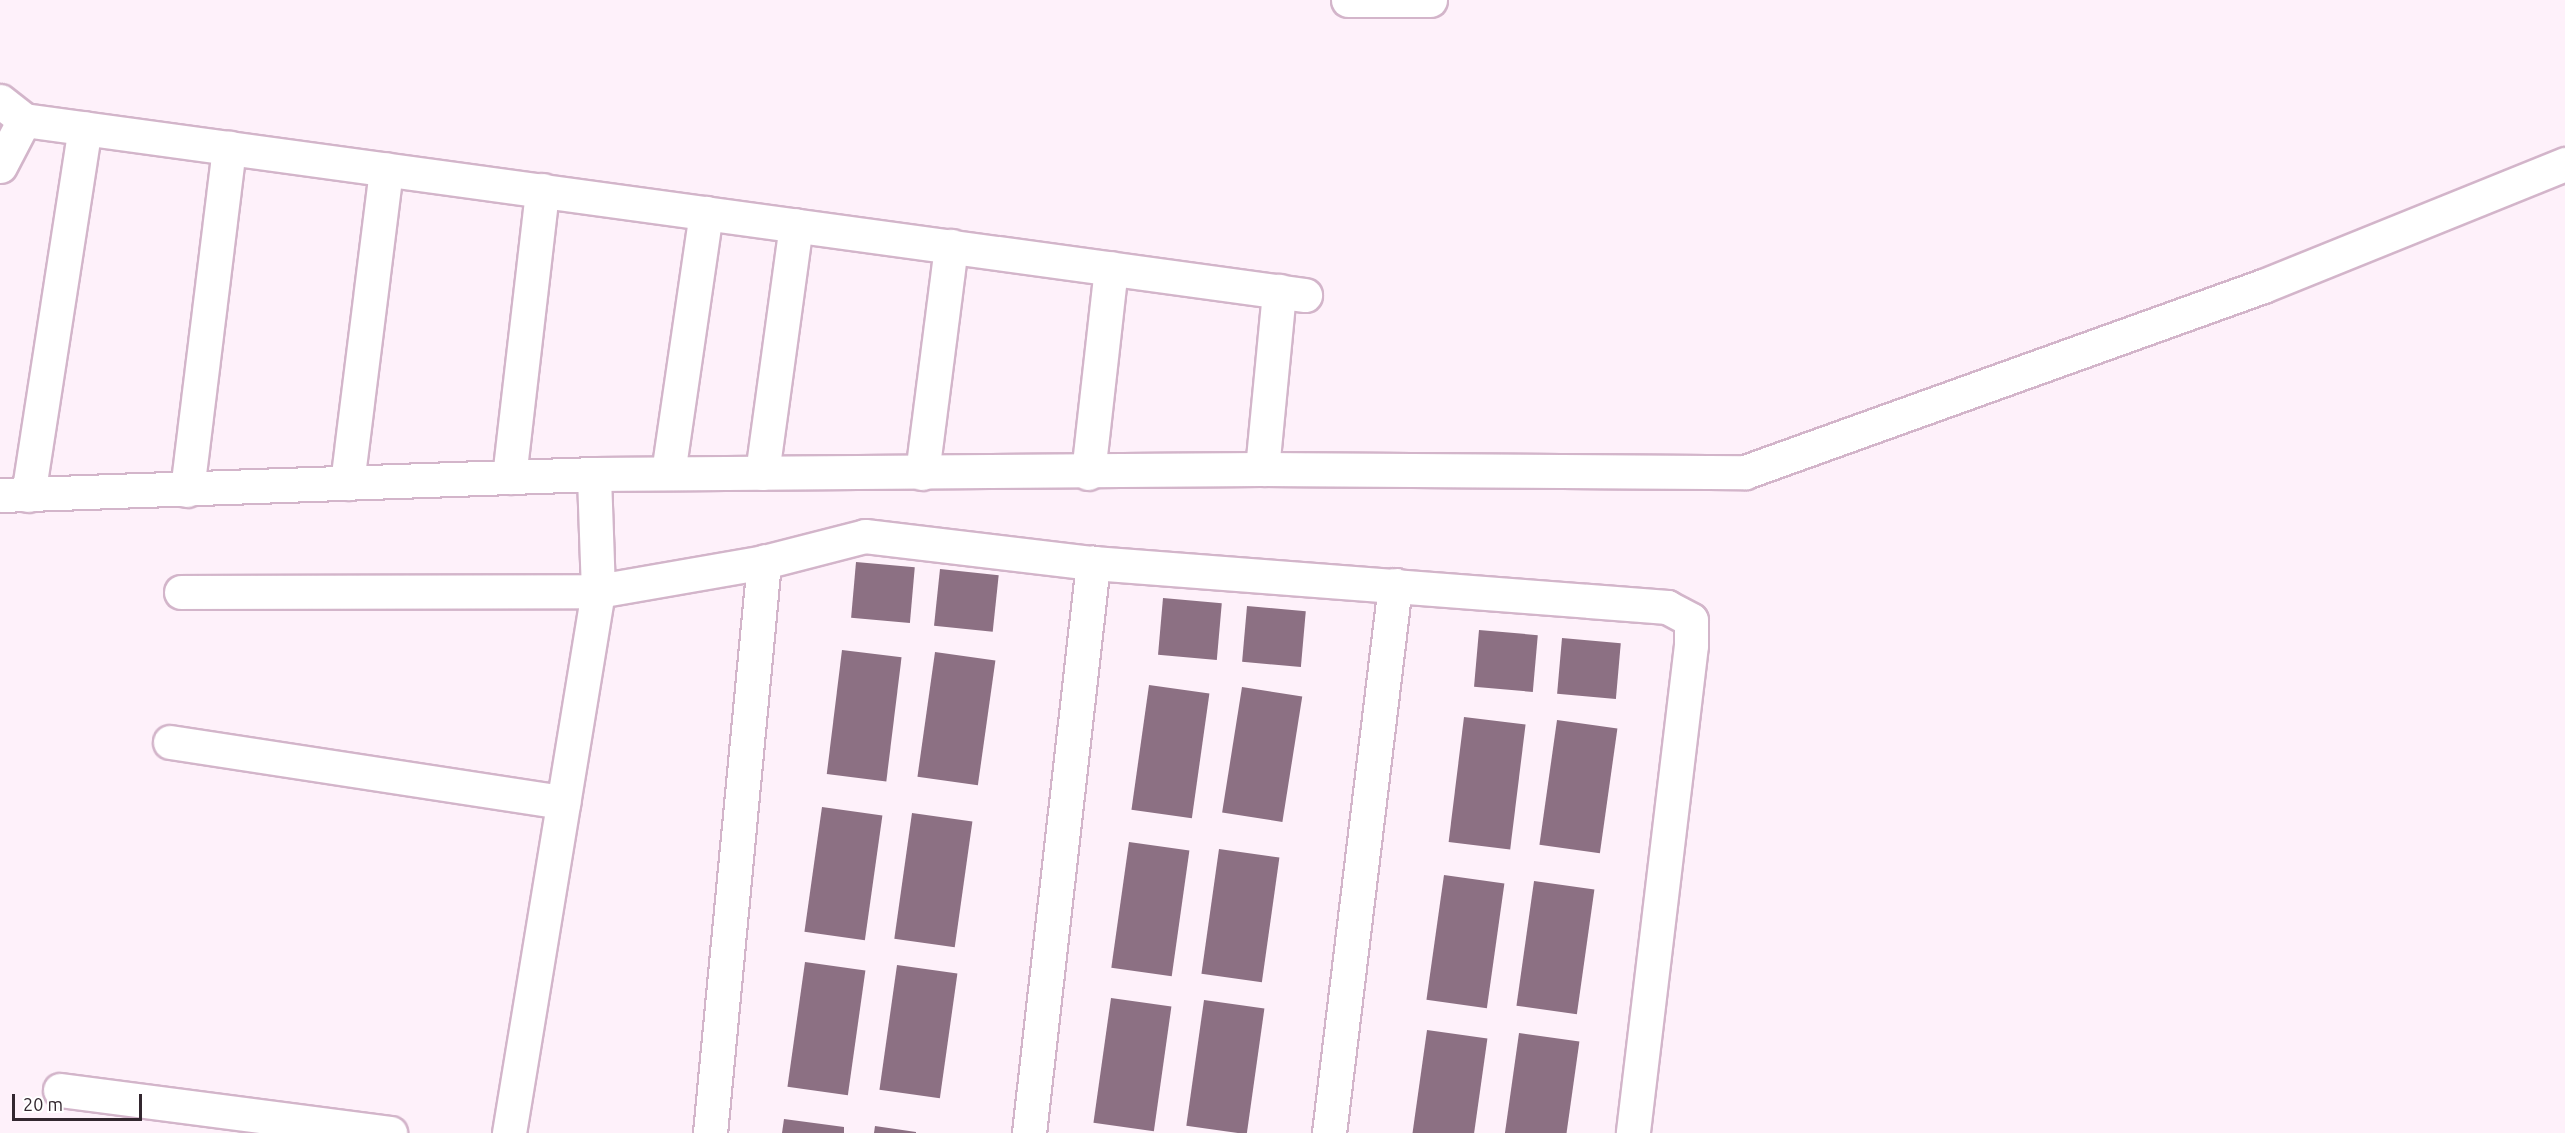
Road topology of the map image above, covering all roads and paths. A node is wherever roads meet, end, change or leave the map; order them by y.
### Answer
1 (1348, 0) edge
2 (1430, 0) edge
3 (12, 111) edge
4 (85, 128) junction
5 (229, 148) junction
6 (2565, 164) edge
7 (0, 166) edge
8 (386, 170) junction
9 (542, 190) junction
10 (706, 213) junction
11 (796, 225) junction
12 (951, 246) junction
13 (1111, 268) junction
14 (1262, 469) junction
15 (668, 473) junction
16 (1088, 473) junction
17 (594, 474) junction
18 (762, 474) junction
19 (922, 474) junction
20 (509, 477) junction
21 (347, 483) junction
22 (187, 490) junction
23 (14, 495) edge
24 (764, 562) junction
25 (1093, 563) junction
26 (1395, 585) junction
27 (598, 591) junction
28 (181, 592) dead end
29 (170, 742) dead end
30 (563, 802) junction
31 (60, 1090) dead end
32 (390, 1133) edge
33 (509, 1133) edge
34 (710, 1133) edge
35 (1029, 1133) edge
36 (1329, 1133) edge
37 (1633, 1133) edge

1 - 2 street
3 - 4 street
3 - 7 street
4 - 5 street
4 - 23 street
5 - 8 street
5 - 22 street
6 - 14 street
8 - 9 street
8 - 21 street
9 - 10 street
9 - 20 street
10 - 11 street
10 - 15 street
11 - 12 street
11 - 18 street
12 - 13 street
12 - 19 street
13 - 14 street
13 - 16 street
14 - 16 street
15 - 17 street
15 - 18 street
16 - 19 street
17 - 20 street
17 - 27 street
18 - 19 street
20 - 21 street
21 - 22 street
22 - 23 street
24 - 25 street
24 - 27 street
24 - 34 street
25 - 26 street
25 - 35 street
26 - 36 street
26 - 37 street
27 - 28 street
27 - 30 street
29 - 30 street
30 - 33 street
31 - 32 street

